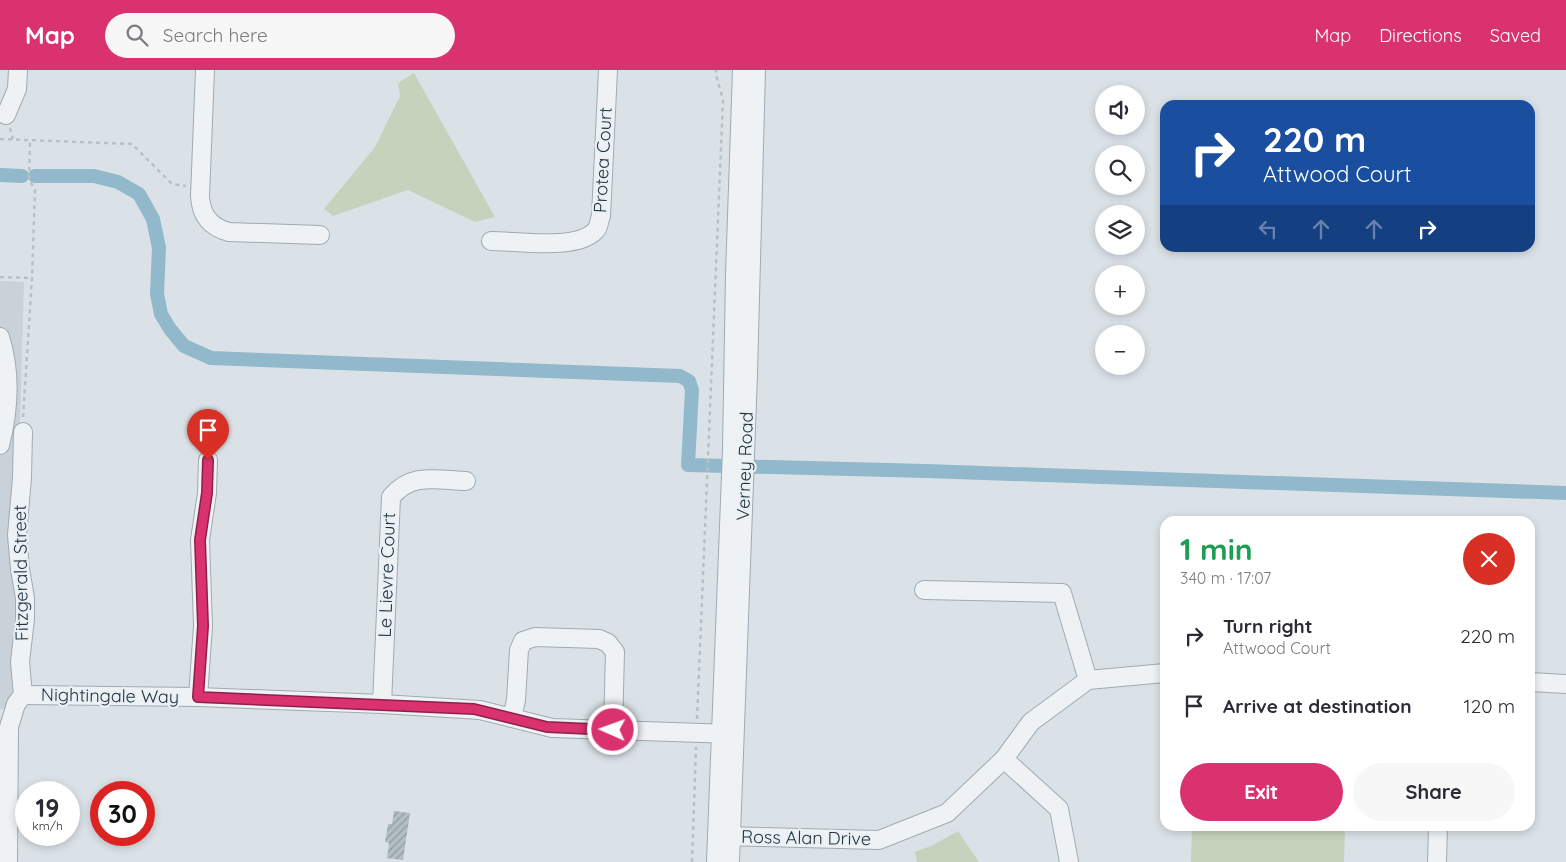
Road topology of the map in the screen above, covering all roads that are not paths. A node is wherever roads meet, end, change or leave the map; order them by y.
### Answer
1 (18, 70) edge
2 (205, 70) edge
3 (608, 70) edge
4 (742, 70) edge
5 (756, 70) edge
6 (6, 115) dead end
7 (320, 235) dead end
8 (491, 240) dead end
9 (0, 337) edge
10 (3, 364) edge
11 (22, 432) road end
12 (0, 445) edge
13 (739, 449) junction
14 (208, 460) dead end
15 (466, 481) dead end
16 (924, 590) dead end
17 (1160, 673) edge
18 (1088, 680) junction
19 (1535, 682) edge
20 (1566, 684) edge
21 (22, 694) junction
22 (198, 697) junction
23 (382, 704) junction
24 (512, 718) junction
25 (613, 730) junction
26 (728, 734) junction
27 (4, 757) edge
28 (1004, 759) junction
29 (1438, 831) edge
30 (724, 836) junction
31 (8, 862) edge
32 (716, 862) edge
33 (730, 862) edge
34 (1068, 862) edge
35 (1437, 862) edge

1 - 6 street
2 - 7 street
3 - 8 street, Protea Court
4 - 13 street, Verney Road
5 - 13 street, Verney Road
9 - 10 street
10 - 12 street
11 - 21 street, Fitzgerald Street
13 - 26 street, Verney Road
14 - 22 street
15 - 23 street, Le Lievre Court
16 - 18 street
17 - 18 street
18 - 28 street, Ross Alan Drive
19 - 20 street
21 - 22 street, Nightingale Way
21 - 27 street, Fitzgerald Street
22 - 23 street, Nightingale Way
23 - 24 street, Nightingale Way
24 - 25 street, Nightingale Way
24 - 25 street
25 - 26 street, Nightingale Way
26 - 30 street, Verney Road
27 - 31 street, Fitzgerald Street
28 - 30 street, Ross Alan Drive
28 - 34 street
29 - 35 street
30 - 32 street, Verney Road
30 - 33 street, Verney Road

